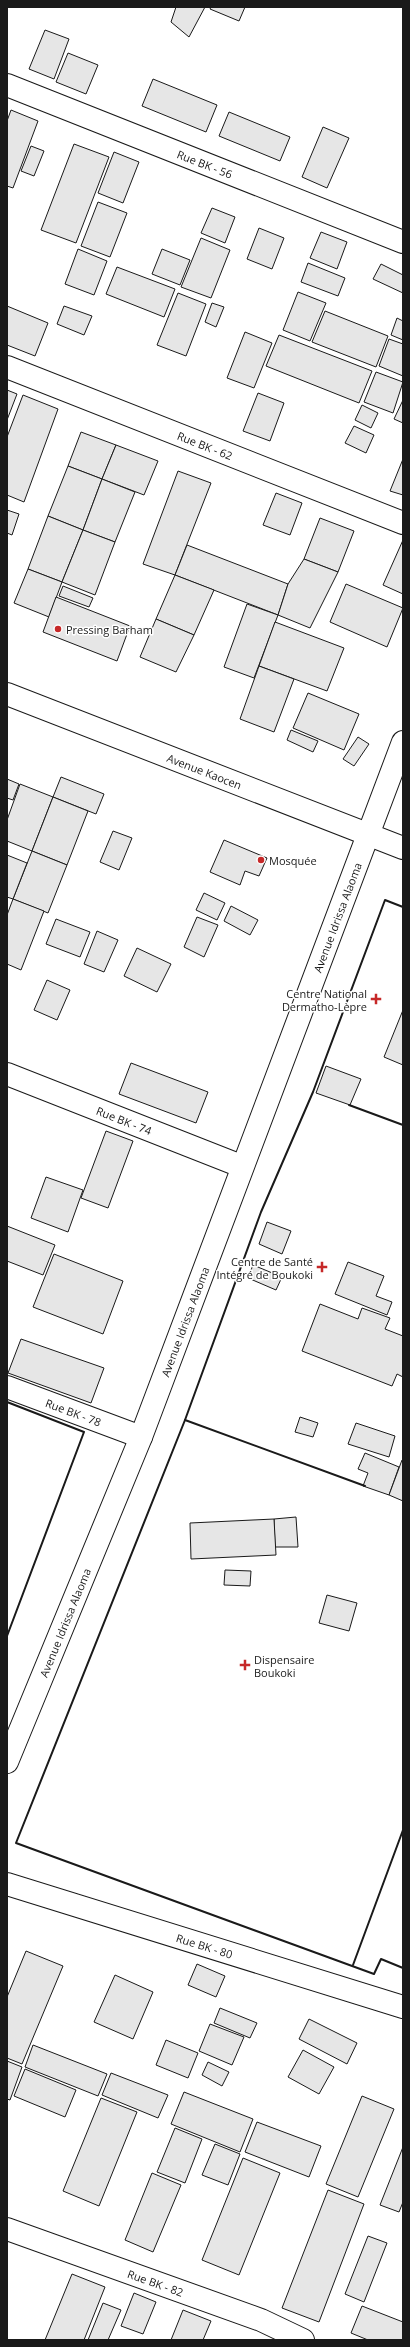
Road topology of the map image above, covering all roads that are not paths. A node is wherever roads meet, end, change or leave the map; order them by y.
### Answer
1 (7, 85) edge
2 (403, 242) edge
3 (7, 367) edge
4 (403, 523) edge
5 (7, 694) edge
6 (403, 742) edge
7 (369, 836) junction
8 (403, 848) edge
9 (7, 1074) edge
10 (241, 1166) junction
11 (7, 1387) edge
12 (140, 1437) junction
13 (7, 1762) edge
14 (7, 1884) edge
15 (403, 2007) edge
16 (7, 2228) edge
17 (303, 2340) edge

1 - 2 street, Rue BK - 56
3 - 4 street, Rue BK - 62
5 - 7 street, Avenue Kaocen
6 - 7 street, Avenue Idrissa Alaoma
7 - 8 street, Avenue Kaocen
7 - 10 street, Avenue Idrissa Alaoma
9 - 10 street, Rue BK - 74
10 - 12 street, Avenue Idrissa Alaoma
11 - 12 street, Rue BK - 78
12 - 13 street, Avenue Idrissa Alaoma
14 - 15 street, Rue BK - 80
16 - 17 street, Rue BK - 82

